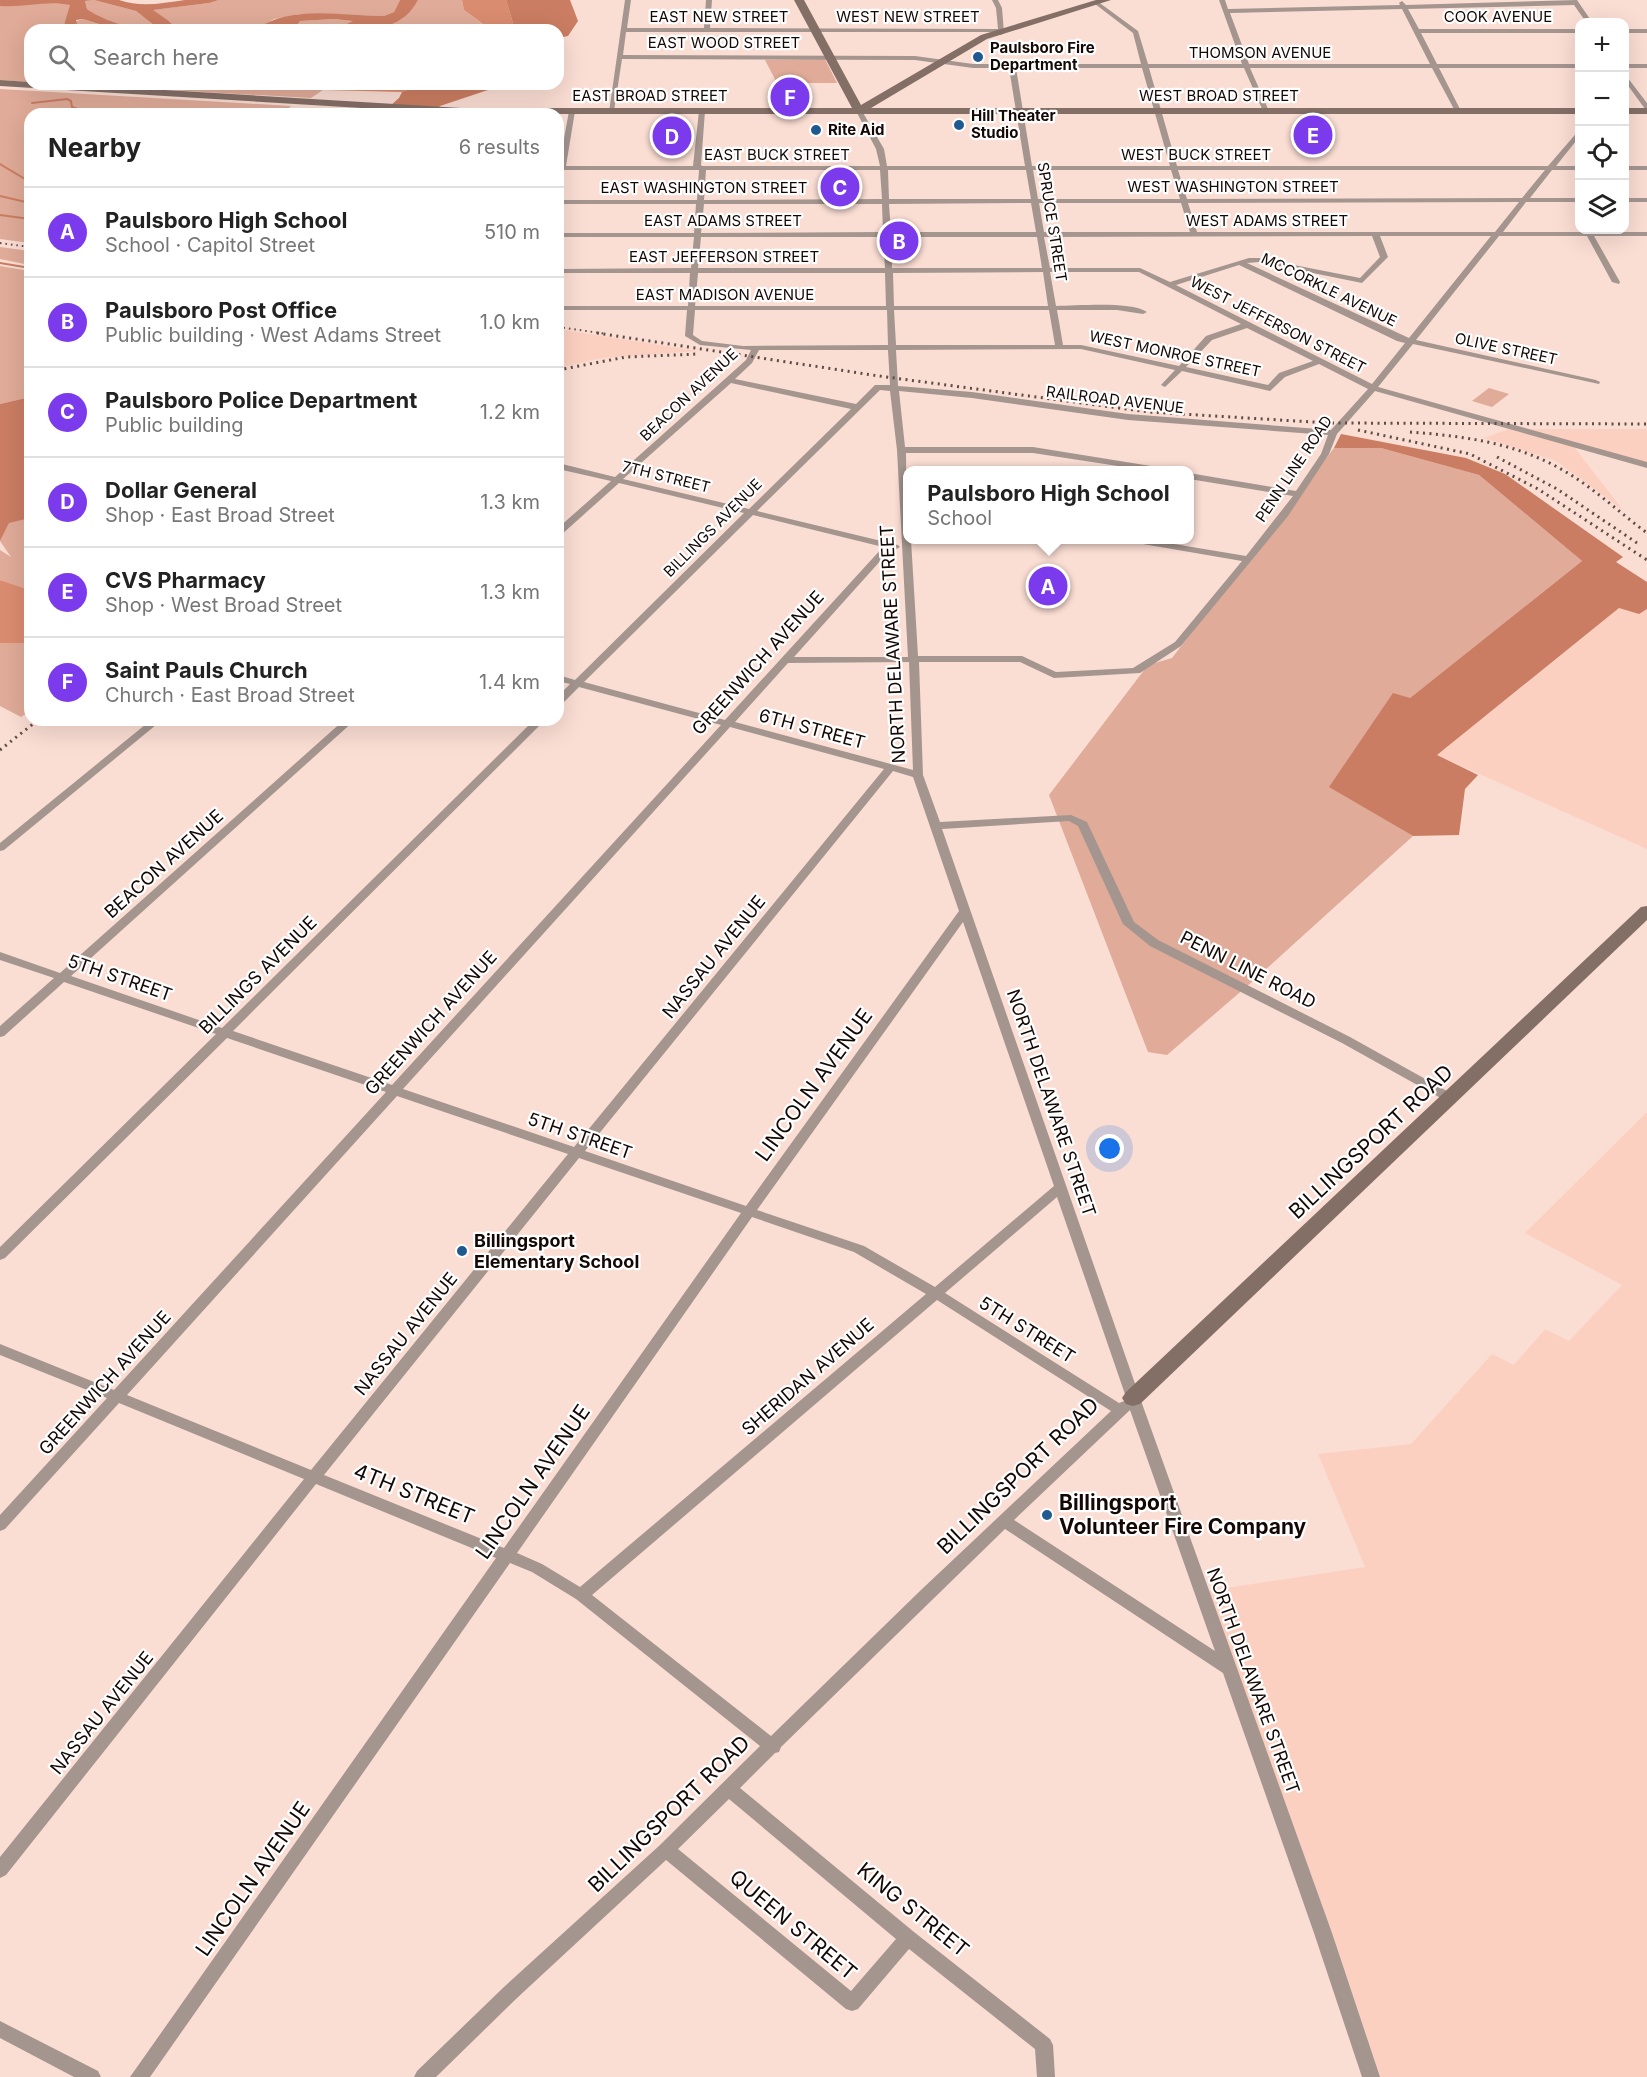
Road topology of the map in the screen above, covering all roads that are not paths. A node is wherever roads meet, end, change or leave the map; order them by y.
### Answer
1 (628, 0) edge
2 (709, 0) edge
3 (799, 0) edge
4 (995, 0) edge
5 (1222, 0) edge
6 (1307, 0) edge
7 (1101, 1) edge
8 (1575, 2) edge
9 (1402, 4) edge
10 (1309, 9) junction
11 (1226, 11) junction
12 (1586, 18) edge
13 (624, 30) junction
14 (707, 30) junction
15 (814, 30) junction
16 (1416, 31) junction
17 (1575, 31) edge
18 (1629, 31) edge
19 (1647, 31) edge
20 (997, 34) junction
21 (620, 57) junction
22 (829, 57) junction
23 (941, 62) junction
24 (1012, 66) junction
25 (1144, 66) junction
26 (1246, 66) junction
27 (1435, 66) junction
28 (1575, 66) edge
29 (1629, 66) edge
30 (1647, 66) edge
31 (1629, 83) edge
32 (0, 84) edge
33 (24, 85) edge
34 (104, 90) edge
35 (412, 108) edge
36 (1647, 110) edge
37 (564, 111) edge
38 (572, 111) junction
39 (611, 111) junction
40 (702, 111) junction
41 (859, 111) junction
42 (1019, 111) junction
43 (1157, 111) junction
44 (1266, 111) junction
45 (1458, 111) junction
46 (1575, 111) edge
47 (1629, 111) edge
48 (1575, 137) edge
49 (564, 150) edge
50 (1549, 168) junction
51 (1575, 168) edge
52 (1629, 168) edge
53 (1647, 168) edge
54 (564, 169) edge
55 (703, 169) junction
56 (884, 169) junction
57 (1029, 169) junction
58 (1174, 169) junction
59 (1183, 200) junction
60 (1523, 200) junction
61 (1575, 200) edge
62 (1629, 200) edge
63 (1647, 200) edge
64 (700, 201) junction
65 (886, 201) junction
66 (1035, 201) junction
67 (564, 202) edge
68 (1040, 234) junction
69 (1194, 234) junction
70 (1375, 234) junction
71 (1495, 234) junction
72 (1575, 234) edge
73 (1589, 234) edge
74 (1629, 234) edge
75 (1647, 234) edge
76 (564, 235) edge
77 (697, 235) junction
78 (888, 235) junction
79 (1238, 262) junction
80 (694, 270) junction
81 (890, 270) junction
82 (1046, 270) junction
83 (564, 271) edge
84 (1616, 282) dead end
85 (1168, 285) junction
86 (564, 308) edge
87 (690, 308) junction
88 (892, 308) junction
89 (1052, 308) junction
90 (1143, 312) dead end
91 (1247, 324) junction
92 (1410, 341) junction
93 (894, 347) junction
94 (1059, 347) junction
95 (756, 348) junction
96 (1319, 361) junction
97 (1182, 369) junction
98 (729, 380) junction
99 (1596, 382) dead end
100 (1164, 385) dead end
101 (894, 388) junction
102 (1373, 388) junction
103 (856, 407) junction
104 (1333, 433) junction
105 (902, 450) junction
106 (1647, 465) edge
107 (1127, 466) edge
108 (564, 467) edge
109 (903, 471) edge
110 (1194, 477) edge
111 (617, 480) junction
112 (1299, 494) junction
113 (750, 512) junction
114 (564, 528) edge
115 (906, 544) edge
116 (1160, 544) edge
117 (889, 546) junction
118 (906, 550) junction
119 (1248, 559) junction
120 (913, 659) junction
121 (786, 660) junction
122 (564, 680) edge
123 (577, 683) junction
124 (564, 696) edge
125 (728, 724) junction
126 (150, 726) edge
127 (343, 726) edge
128 (534, 726) edge
129 (891, 768) junction
130 (918, 775) junction
131 (935, 826) junction
132 (0, 848) edge
133 (1647, 911) edge
134 (964, 912) junction
135 (0, 956) edge
136 (62, 978) junction
137 (0, 1033) edge
138 (225, 1033) junction
139 (394, 1091) junction
140 (1450, 1098) junction
141 (577, 1154) junction
142 (1060, 1188) junction
143 (748, 1212) junction
144 (0, 1255) edge
145 (934, 1293) junction
146 (0, 1349) edge
147 (117, 1396) junction
148 (1127, 1404) junction
149 (315, 1476) junction
150 (1005, 1521) junction
151 (0, 1525) edge
152 (508, 1554) junction
153 (581, 1595) junction
154 (1231, 1670) junction
155 (773, 1747) junction
156 (729, 1789) junction
157 (666, 1850) junction
158 (0, 1870) edge
159 (908, 1938) junction
160 (0, 2029) edge
161 (92, 2077) edge
162 (139, 2077) edge
163 (423, 2077) edge
164 (1046, 2077) edge
165 (1371, 2077) edge

1 - 13 street
2 - 14 street
3 - 15 main road
4 - 20 street
5 - 11 street
6 - 10 street
7 - 20 main road
7 - 25 street
8 - 9 street
8 - 12 street
9 - 10 street
9 - 16 street
10 - 11 street
11 - 26 street
13 - 14 street, EAST NEW STREET
13 - 21 street
14 - 15 street, EAST NEW STREET
15 - 20 street, WEST NEW STREET
15 - 22 main road
16 - 17 street, COOK AVENUE
16 - 27 street
18 - 19 street
20 - 23 main road
21 - 22 street, EAST WOOD STREET
21 - 39 street
22 - 23 street, EAST WOOD STREET
22 - 41 main road
23 - 24 street, THOMSON AVENUE
23 - 41 main road
24 - 25 street, THOMSON AVENUE
24 - 42 street, SPRUCE STREET
25 - 26 street, THOMSON AVENUE
25 - 43 street
26 - 27 street, THOMSON AVENUE
26 - 44 street
27 - 28 street, THOMSON AVENUE
27 - 45 street
29 - 30 street
31 - 36 street
32 - 33 main road, EAST BROAD STREET
34 - 35 main road, EAST BROAD STREET
36 - 47 main road
37 - 38 main road, EAST BROAD STREET
38 - 39 main road, EAST BROAD STREET
38 - 49 street
39 - 40 main road, EAST BROAD STREET
40 - 41 main road, EAST BROAD STREET
40 - 55 street
41 - 42 main road, WEST BROAD STREET
41 - 56 street, NORTH DELAWARE STREET
42 - 43 main road, WEST BROAD STREET
42 - 57 street, SPRUCE STREET
43 - 44 main road, WEST BROAD STREET
43 - 58 street
44 - 45 main road, WEST BROAD STREET
45 - 46 main road, WEST BROAD STREET
48 - 50 street, PENN LINE ROAD
50 - 51 street, WEST BUCK STREET
50 - 58 street, WEST BUCK STREET
50 - 60 street, PENN LINE ROAD
52 - 53 street
54 - 55 street, EAST BUCK STREET
55 - 56 street, EAST BUCK STREET
55 - 64 street
56 - 57 street, WEST BUCK STREET
56 - 65 street, NORTH DELAWARE STREET
57 - 58 street, WEST BUCK STREET
57 - 66 street, SPRUCE STREET
58 - 59 street
59 - 60 street, WEST WASHINGTON STREET
59 - 66 street, WEST WASHINGTON STREET
59 - 69 street
60 - 61 street, WEST WASHINGTON STREET
60 - 71 street, PENN LINE ROAD
62 - 63 street
64 - 65 street, EAST WASHINGTON STREET
64 - 67 street, EAST WASHINGTON STREET
64 - 77 street
65 - 66 street, WEST WASHINGTON STREET
65 - 78 street, NORTH DELAWARE STREET
66 - 68 street, SPRUCE STREET
68 - 69 street, WEST ADAMS STREET
68 - 78 street, WEST ADAMS STREET
68 - 82 street, SPRUCE STREET
69 - 70 street, WEST ADAMS STREET
70 - 71 street, WEST ADAMS STREET
70 - 79 street
71 - 72 street, WEST ADAMS STREET
71 - 92 street, PENN LINE ROAD
73 - 84 street
74 - 75 street, WEST ADAMS STREET
76 - 77 street, EAST ADAMS STREET
77 - 78 street, EAST ADAMS STREET
77 - 80 street
78 - 81 street, NORTH DELAWARE STREET
79 - 85 street
79 - 92 street, MCCORKLE AVENUE
80 - 81 street, EAST JEFFERSON STREET
80 - 83 street, EAST JEFFERSON STREET
80 - 87 street
81 - 82 street, WEST JEFFERSON STREET
81 - 88 street, NORTH DELAWARE STREET
82 - 85 street, WEST JEFFERSON STREET
82 - 89 street, SPRUCE STREET
85 - 91 street, WEST JEFFERSON STREET
86 - 87 street, EAST MADISON AVENUE
87 - 88 street, EAST MADISON AVENUE
87 - 95 street, WEST MONROE STREET
88 - 89 street, EAST MADISON AVENUE
88 - 93 street, NORTH DELAWARE STREET
89 - 90 street, EAST MADISON AVENUE
89 - 94 street, SPRUCE STREET
91 - 96 street, WEST JEFFERSON STREET
91 - 97 street
92 - 99 street, OLIVE STREET
92 - 102 street, PENN LINE ROAD
93 - 94 street, WEST MONROE STREET
93 - 95 street, WEST MONROE STREET
93 - 101 street, NORTH DELAWARE STREET
94 - 97 street, WEST MONROE STREET
95 - 98 street, BEACON AVENUE
96 - 97 street, WEST MONROE STREET
96 - 102 street, WEST JEFFERSON STREET
97 - 100 street
98 - 103 street
98 - 111 street, BEACON AVENUE
101 - 103 street, BILLINGS AVENUE
101 - 104 street, RAILROAD AVENUE
101 - 105 street, NORTH DELAWARE STREET
102 - 104 street, PENN LINE ROAD
102 - 106 street, WEST JEFFERSON STREET
103 - 113 street, BILLINGS AVENUE
104 - 112 street, PENN LINE ROAD
105 - 107 street
105 - 109 street, NORTH DELAWARE STREET
108 - 111 street, 7TH STREET
110 - 112 street
111 - 113 street, 7TH STREET
111 - 114 street, BEACON AVENUE
112 - 119 street, PENN LINE ROAD
113 - 117 street, 7TH STREET
113 - 123 street, BILLINGS AVENUE
115 - 118 street, NORTH DELAWARE STREET
116 - 119 street
117 - 118 street, 7TH STREET
117 - 121 street, GREENWICH AVENUE
118 - 120 street, NORTH DELAWARE STREET
119 - 120 street, PENN LINE ROAD
120 - 121 street
120 - 130 street, NORTH DELAWARE STREET
121 - 125 street, GREENWICH AVENUE
122 - 123 street, 6TH STREET
123 - 124 street, BILLINGS AVENUE
123 - 125 street, 6TH STREET
125 - 129 street, 6TH STREET
125 - 139 street, GREENWICH AVENUE
126 - 132 street
127 - 136 street, BEACON AVENUE
128 - 138 street, BILLINGS AVENUE
129 - 130 street, 6TH STREET
129 - 141 street, NASSAU AVENUE
130 - 131 street, NORTH DELAWARE STREET
131 - 134 street, NORTH DELAWARE STREET
131 - 140 street, PENN LINE ROAD
133 - 140 main road, BILLINGSPORT ROAD
134 - 142 street, NORTH DELAWARE STREET
134 - 143 street, LINCOLN AVENUE
135 - 136 street, 5TH STREET
136 - 137 street, BEACON AVENUE
136 - 138 street, 5TH STREET
138 - 139 street, 5TH STREET
138 - 144 street, BILLINGS AVENUE
139 - 141 street, 5TH STREET
139 - 147 street, GREENWICH AVENUE
140 - 148 main road, BILLINGSPORT ROAD
141 - 143 street, 5TH STREET
141 - 149 street, NASSAU AVENUE
142 - 145 street, SHERIDAN AVENUE
142 - 148 street, NORTH DELAWARE STREET
143 - 145 street, 5TH STREET
143 - 152 street, LINCOLN AVENUE
145 - 148 street, 5TH STREET
145 - 153 street, SHERIDAN AVENUE
146 - 147 street, 4TH STREET
147 - 149 street, 4TH STREET
147 - 151 street, GREENWICH AVENUE
148 - 150 street, BILLINGSPORT ROAD
148 - 154 street, NORTH DELAWARE STREET
149 - 152 street, 4TH STREET
149 - 158 street, NASSAU AVENUE
150 - 154 street
150 - 155 street, BILLINGSPORT ROAD
152 - 153 street, 4TH STREET
152 - 162 street, LINCOLN AVENUE
153 - 155 street, 4TH STREET
154 - 165 street, NORTH DELAWARE STREET
155 - 156 street, BILLINGSPORT ROAD
156 - 157 street, BILLINGSPORT ROAD
156 - 159 street, KING STREET
157 - 159 street, QUEEN STREET
157 - 163 street, BILLINGSPORT ROAD
159 - 164 street, KING STREET
160 - 161 street

